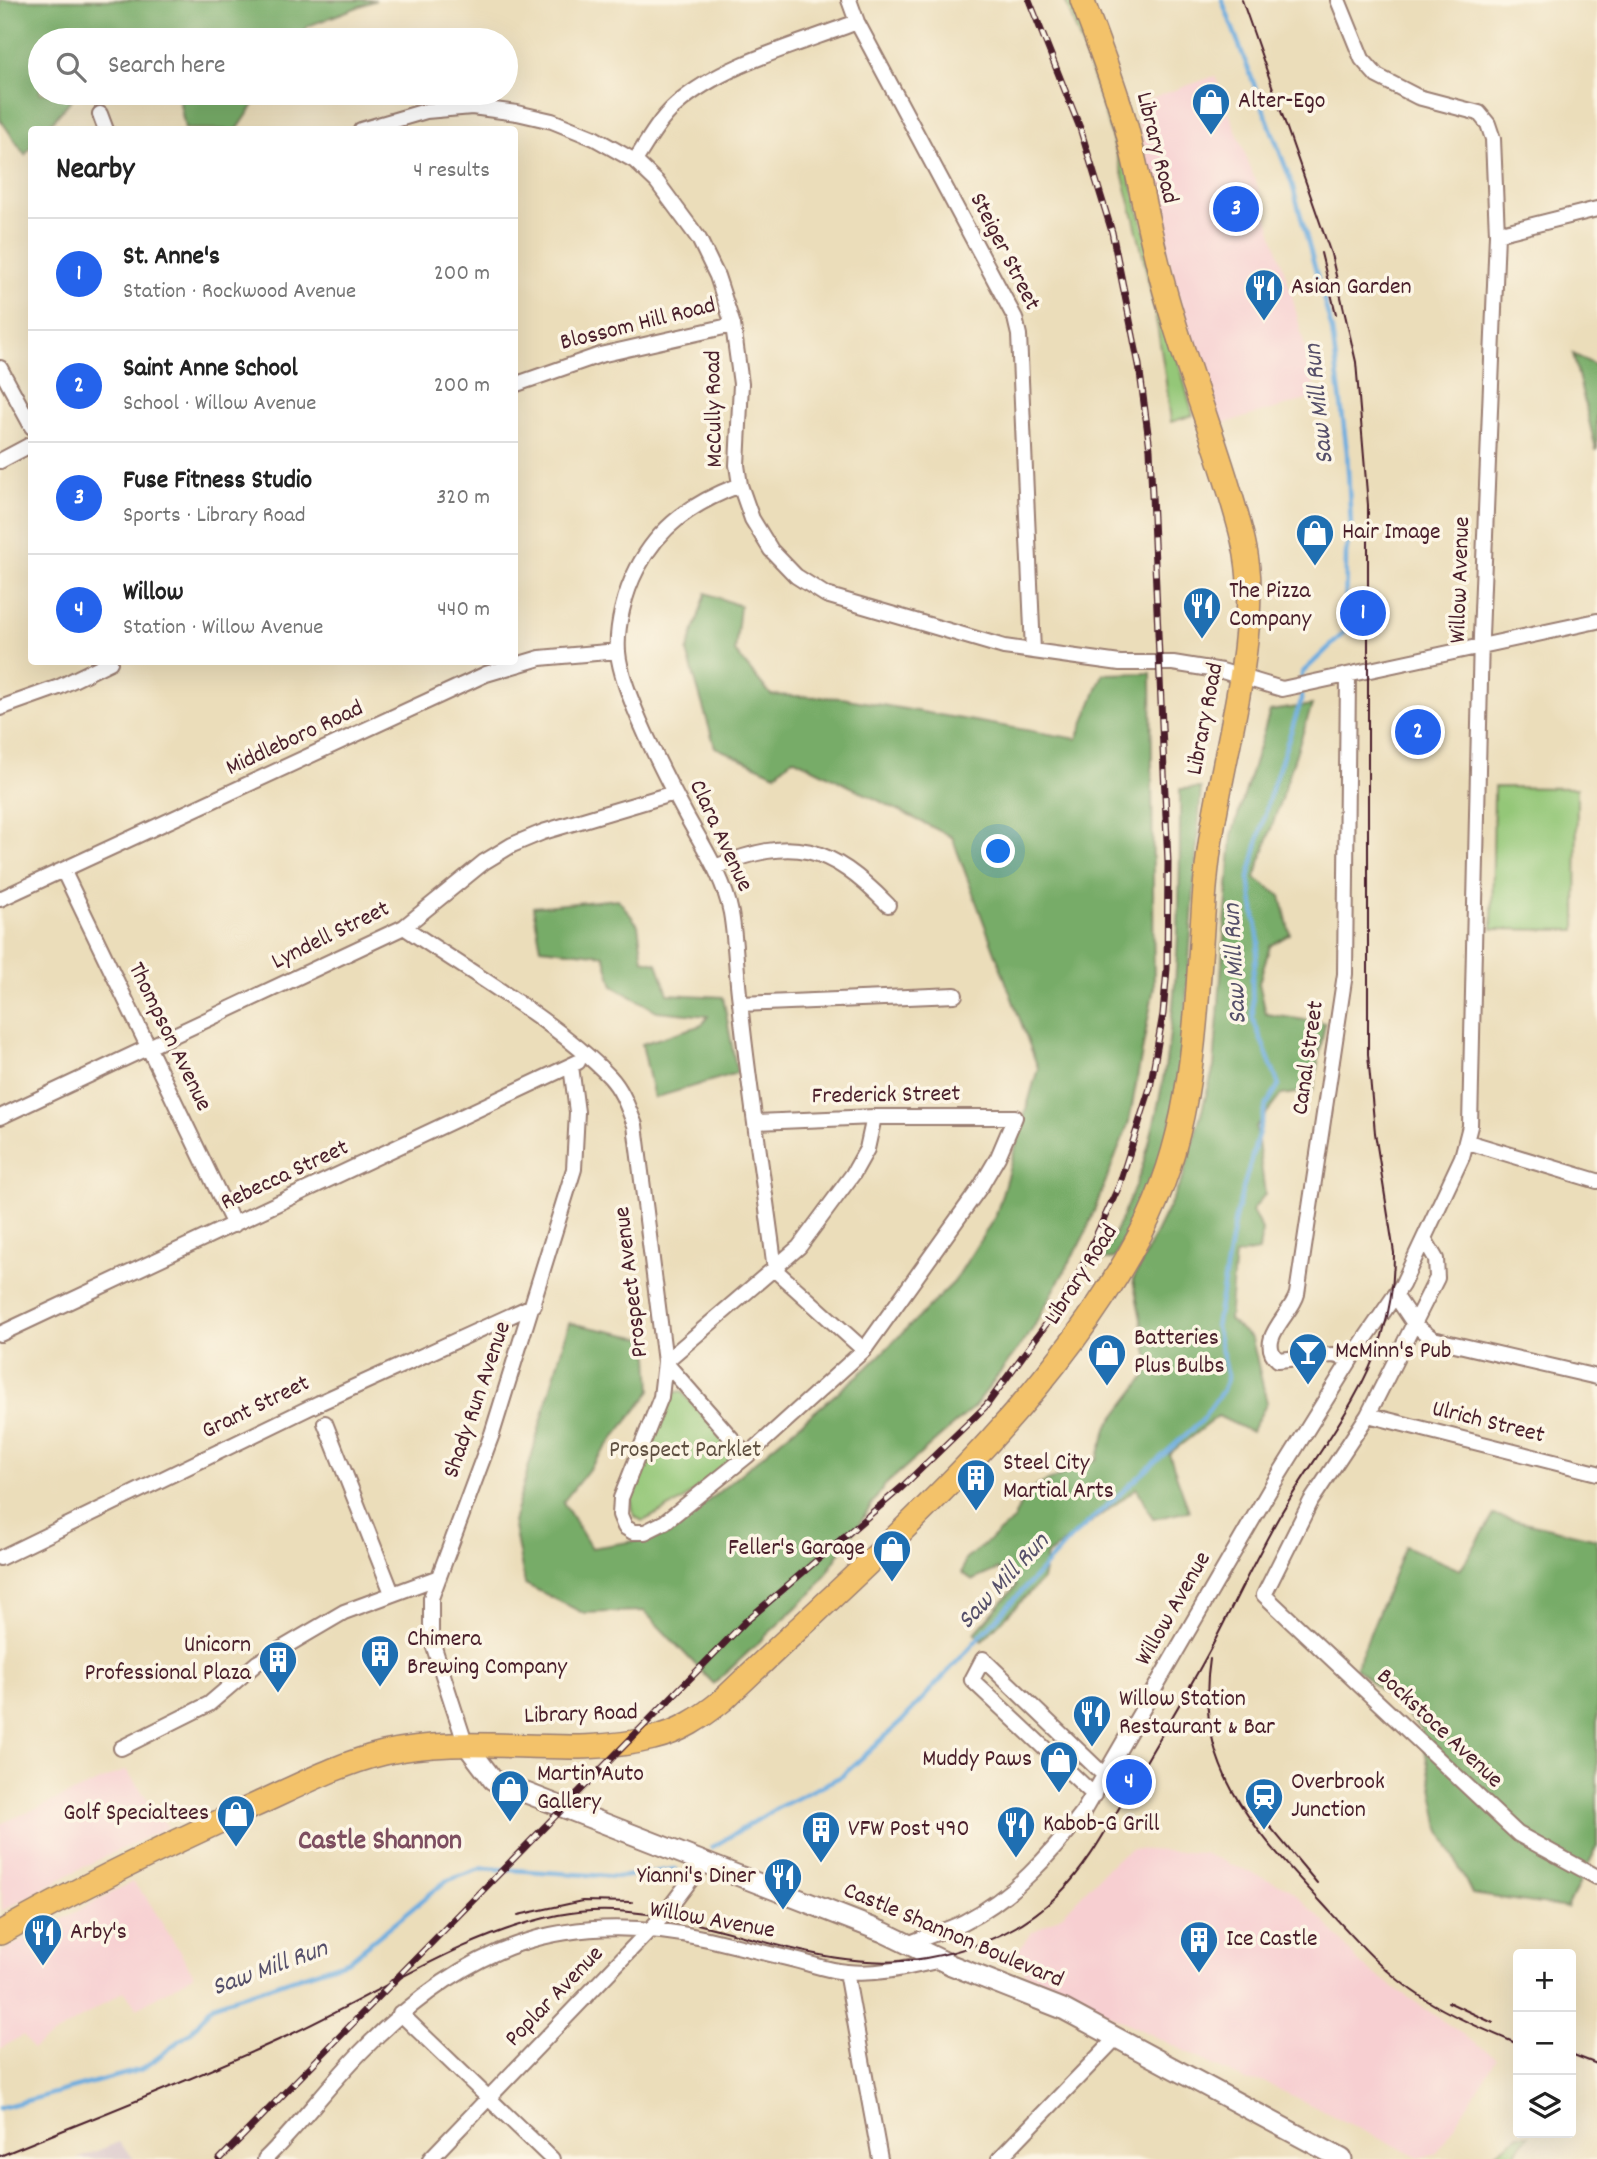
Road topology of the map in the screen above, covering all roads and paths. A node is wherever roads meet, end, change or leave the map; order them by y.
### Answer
1 (849, 0) edge
2 (1082, 0) edge
3 (1338, 0) edge
4 (857, 22) junction
5 (100, 114) dead end
6 (104, 126) edge
7 (375, 126) edge
8 (635, 161) junction
9 (1597, 209) edge
10 (1497, 234) junction
11 (733, 325) junction
12 (0, 368) edge
13 (518, 385) edge
14 (28, 420) edge
15 (28, 446) edge
16 (0, 461) edge
17 (740, 485) junction
18 (1597, 621) edge
19 (1481, 648) junction
20 (618, 651) junction
21 (1033, 651) junction
22 (104, 665) edge
23 (516, 665) edge
24 (518, 665) edge
25 (1243, 677) junction
26 (1348, 677) junction
27 (0, 708) edge
28 (674, 793) junction
29 (715, 867) junction
30 (63, 870) junction
31 (0, 900) edge
32 (888, 905) dead end
33 (404, 928) junction
34 (955, 995) dead end
35 (740, 1003) junction
36 (148, 1048) junction
37 (588, 1058) junction
38 (571, 1066) junction
39 (0, 1117) edge
40 (874, 1118) junction
41 (1015, 1118) joint
42 (757, 1122) junction
43 (1468, 1142) junction
44 (1597, 1181) edge
45 (234, 1225) junction
46 (1424, 1240) junction
47 (775, 1270) junction
48 (1395, 1295) junction
49 (534, 1305) junction
50 (1415, 1325) junction
51 (0, 1334) edge
52 (864, 1350) junction
53 (1351, 1359) junction
54 (665, 1362) junction
55 (1597, 1377) edge
56 (1368, 1415) junction
57 (325, 1423) dead end
58 (747, 1456) junction
59 (1597, 1473) edge
60 (0, 1558) edge
61 (439, 1577) junction
62 (392, 1593) junction
63 (465, 1743) junction
64 (121, 1748) dead end
65 (1105, 1776) junction
66 (1094, 1795) junction
67 (705, 1861) junction
68 (1597, 1877) edge
69 (649, 1931) junction
70 (0, 1933) edge
71 (908, 1944) junction
72 (941, 1960) junction
73 (846, 1972) junction
74 (400, 2013) junction
75 (1117, 2036) junction
76 (488, 2098) junction
77 (268, 2158) edge
78 (430, 2159) edge
79 (552, 2159) edge
80 (880, 2159) edge
81 (999, 2159) edge
82 (1342, 2159) edge

1 - 4 street, Steiger Street
2 - 25 main road, Library Road
3 - 10 street, Willow Avenue
4 - 8 street
4 - 21 street, Steiger Street
5 - 6 street
7 - 8 street, McCully Road
8 - 11 street, McCully Road
9 - 10 street
10 - 19 street, Willow Avenue
11 - 13 street, Blossom Hill Road
11 - 17 street, McCully Road
12 - 14 street
15 - 16 street
17 - 20 street, Clara Avenue
17 - 21 street, McCully Road
18 - 19 street
19 - 26 street
19 - 43 street, Willow Avenue
20 - 24 street, Middleboro Road
20 - 28 street, Clara Avenue
21 - 25 street, McCully Road
22 - 27 street
23 - 30 street, Middleboro Road
25 - 26 street, McCully Road
25 - 63 main road, Library Road
26 - 53 street, Canal Street
28 - 29 street, Clara Avenue
28 - 33 street, Lyndell Street
29 - 32 street
29 - 35 street, Clara Avenue
30 - 31 street, Middleboro Road
30 - 36 street, Thompson Avenue
33 - 36 street, Lyndell Street
33 - 37 street, Prospect Avenue
34 - 35 street
35 - 42 street, Clara Avenue
36 - 39 street, Lyndell Street
36 - 45 street, Thompson Avenue
37 - 38 street, Rebecca Street
37 - 54 street, Prospect Avenue
38 - 45 street, Rebecca Street
38 - 49 street, Shady Run Avenue
40 - 41 street, Frederick Street
40 - 42 street, Frederick Street
40 - 47 street
41 - 52 street, Prospect Avenue
42 - 47 street, Clara Avenue
43 - 44 street
43 - 46 street, Willow Avenue
45 - 51 street, Rebecca Street
46 - 48 street, Willow Avenue
46 - 50 street
47 - 52 street
47 - 54 street
48 - 50 street
48 - 53 street, Willow Avenue
49 - 60 street, Grant Street
49 - 61 street, Shady Run Avenue
50 - 55 street
50 - 56 street
52 - 58 street, Prospect Avenue
53 - 65 street, Willow Avenue
54 - 58 street
54 - 58 street, Prospect Avenue
56 - 59 street, Ulrich Street
56 - 68 street, Bockstoce Avenue
57 - 62 street
61 - 62 street
61 - 63 street, Shady Run Avenue
62 - 64 street
63 - 67 street, Castle Shannon Boulevard
63 - 70 main road, Library Road
65 - 66 street, Willow Avenue
65 - 66 street
66 - 71 street, Willow Avenue
67 - 69 street, Poplar Avenue
67 - 71 street, Castle Shannon Boulevard
69 - 73 street, Willow Avenue
69 - 74 street, Willow Avenue
69 - 76 street, Poplar Avenue
71 - 72 street, Castle Shannon Boulevard
72 - 73 street, Willow Avenue
72 - 75 street, Castle Shannon Boulevard
73 - 80 street
74 - 76 street
74 - 77 street, Willow Avenue
75 - 81 street
75 - 82 street, Castle Shannon Boulevard
76 - 78 street, Poplar Avenue
76 - 79 street

